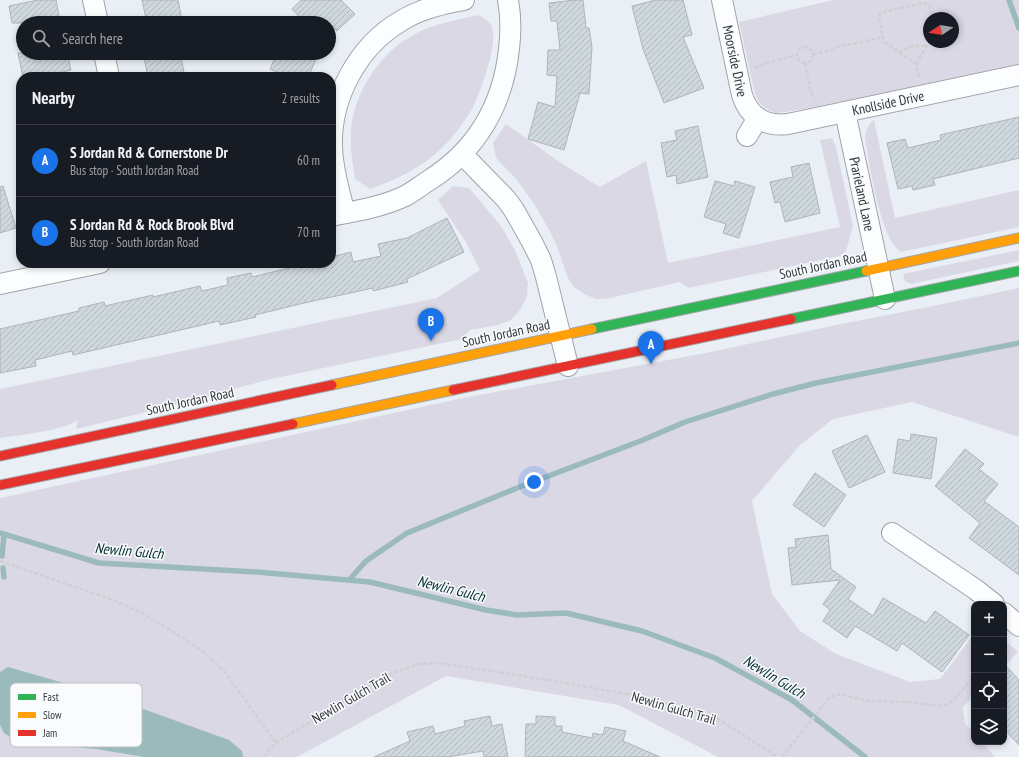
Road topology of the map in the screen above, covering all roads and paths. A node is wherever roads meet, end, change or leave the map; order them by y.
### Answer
1 (93, 0) edge
2 (464, 0) edge
3 (508, 0) edge
4 (722, 0) edge
5 (931, 12) edge
6 (96, 16) edge
7 (883, 37) junction
8 (923, 46) edge
9 (925, 48) edge
10 (899, 53) junction
11 (813, 54) junction
12 (796, 55) junction
13 (105, 60) edge
14 (806, 63) junction
15 (916, 64) junction
16 (755, 68) dead end
17 (108, 72) edge
18 (1019, 75) edge
19 (919, 78) dead end
20 (814, 100) dead end
21 (336, 109) edge
22 (845, 112) junction
23 (758, 118) junction
24 (747, 136) dead end
25 (462, 154) junction
26 (336, 178) edge
27 (338, 214) edge
28 (1019, 238) edge
29 (76, 268) edge
30 (879, 268) junction
31 (1019, 271) edge
32 (0, 284) edge
33 (885, 299) junction
34 (561, 335) junction
35 (568, 366) junction
36 (0, 456) edge
37 (0, 485) edge
38 (892, 533) dead end
39 (0, 561) edge
40 (990, 601) edge
41 (1007, 616) edge
42 (1019, 626) edge
43 (971, 680) edge
44 (276, 743) junction
45 (265, 757) edge
46 (778, 757) edge
47 (782, 757) edge

1 - 6 street
2 - 21 street
3 - 25 street
4 - 23 street, Moorside Drive
5 - 7 path
7 - 10 path
7 - 11 path
8 - 10 path
9 - 15 path
10 - 15 path
11 - 12 path
11 - 14 path
12 - 14 path
12 - 16 path
13 - 17 street
14 - 20 path
15 - 19 path
18 - 22 street, Knollside Drive
22 - 23 street, Knollside Drive
22 - 30 street, Prarieland Lane
23 - 24 street
25 - 27 street
25 - 34 street
26 - 27 street
28 - 30 main road, South Jordan Road
29 - 32 street
30 - 33 street, Prarieland Lane
30 - 34 main road, South Jordan Road
31 - 33 main road
33 - 35 main road
34 - 35 street
34 - 36 main road, South Jordan Road
35 - 37 main road
38 - 40 street
39 - 44 path
41 - 42 street
43 - 47 path
44 - 45 path, Newlin Gulch Trail
44 - 46 path, Newlin Gulch Trail

